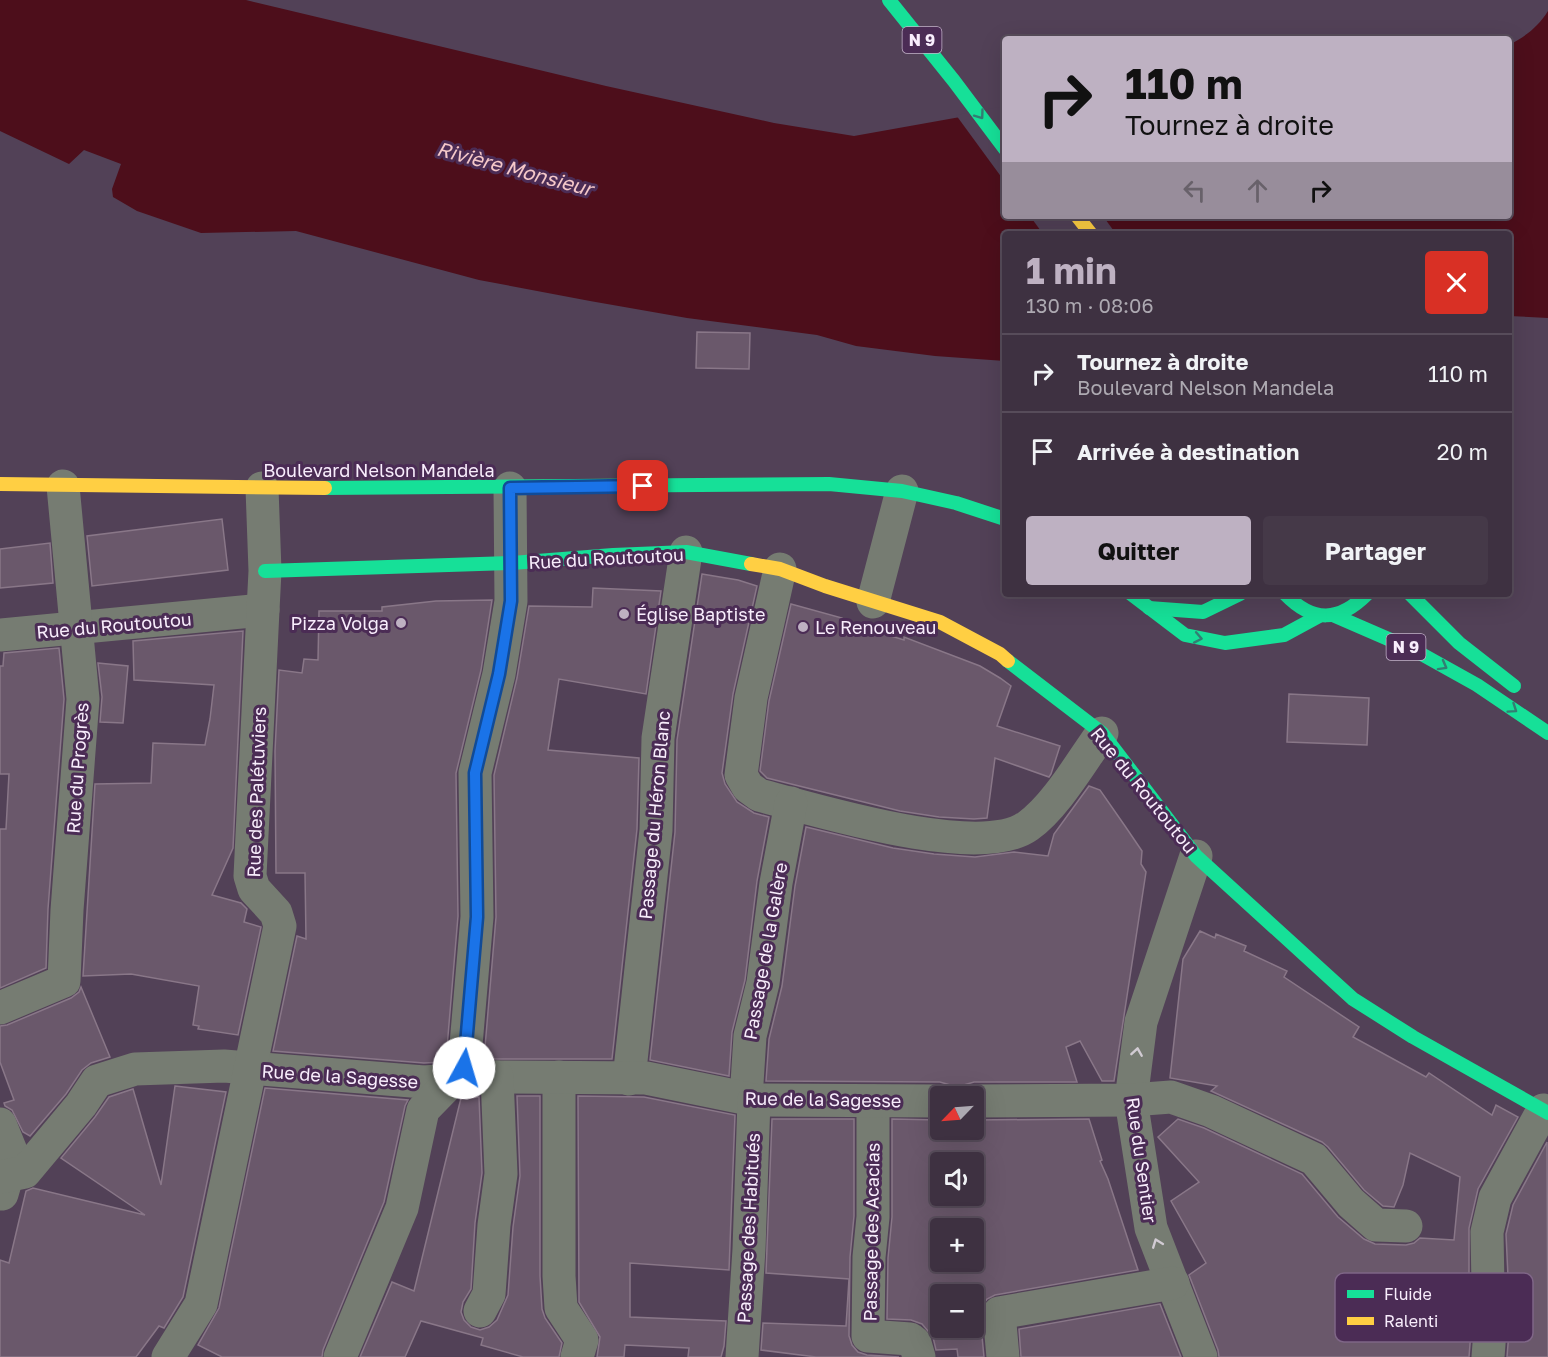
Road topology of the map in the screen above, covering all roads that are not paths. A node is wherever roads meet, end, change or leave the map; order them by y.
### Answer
1 (889, 0) edge
2 (1002, 145) edge
3 (1079, 219) edge
4 (1089, 231) edge
5 (0, 484) edge
6 (63, 486) junction
7 (262, 488) junction
8 (510, 488) junction
9 (902, 491) junction
10 (1002, 518) edge
11 (686, 552) junction
12 (512, 563) junction
13 (780, 569) junction
14 (265, 571) junction
15 (1135, 597) edge
16 (1234, 597) edge
17 (1288, 597) edge
18 (1364, 597) edge
19 (1413, 597) edge
20 (873, 602) junction
21 (1149, 608) junction
22 (263, 610) junction
23 (1326, 616) junction
24 (77, 629) junction
25 (0, 635) edge
26 (1530, 696) dead end
27 (1102, 733) junction
28 (1548, 733) edge
29 (791, 803) junction
30 (1196, 856) junction
31 (0, 1008) edge
32 (251, 1069) junction
33 (497, 1077) junction
34 (559, 1077) junction
35 (628, 1079) junction
36 (451, 1080) junction
37 (750, 1099) junction
38 (1131, 1100) junction
39 (873, 1101) junction
40 (930, 1101) edge
41 (984, 1101) edge
42 (1546, 1111) edge
43 (0, 1124) edge
44 (2, 1184) edge
45 (1407, 1226) dead end
46 (1488, 1273) edge
47 (1173, 1283) junction
48 (480, 1311) dead end
49 (1489, 1342) edge
50 (168, 1357) edge
51 (340, 1357) edge
52 (577, 1357) edge
53 (741, 1357) edge
54 (919, 1357) edge
55 (1003, 1357) edge
56 (1201, 1357) edge
57 (1488, 1357) edge

1 -> 2 street, N 9
3 - 4 street
5 - 6 street, Boulevard Nelson Mandela
6 - 7 street, Boulevard Nelson Mandela
6 - 24 street, Rue du Progrès
7 - 8 street, Boulevard Nelson Mandela
7 - 14 street, Rue des Palétuviers
8 - 9 street, Boulevard Nelson Mandela
8 - 12 street
9 - 10 street, Boulevard Nelson Mandela
9 - 20 street
11 - 12 street, Rue du Routoutou
11 - 13 street, Rue du Routoutou
11 - 35 street, Passage du Héron Blanc
12 - 14 street, Rue du Routoutou
12 - 36 street
13 - 20 street, Rue du Routoutou
13 - 29 street
14 - 22 street, Rue des Palétuviers
15 - 21 street
16 - 21 street
17 - 23 street
18 - 23 street
19 - 26 street, N 9
20 - 27 street, Rue du Routoutou
21 -> 23 street
22 - 24 street, Rue du Routoutou
22 - 32 street, Rue des Palétuviers
23 -> 28 street, N 9
24 - 25 street, Rue du Routoutou
24 - 31 street, Rue du Progrès
27 - 29 street
27 - 30 street, Rue du Routoutou
29 - 37 street, Passage de la Galère
38 -> 30 street, Rue du Sentier
30 - 42 street, Rue du Routoutou
32 - 36 street, Rue de la Sagesse
32 - 44 street, Rue de la Sagesse
32 - 50 street, Rue des Palétuviers
33 - 34 street, Rue de la Sagesse
33 - 36 street, Rue de la Sagesse
33 - 48 street
34 - 35 street, Rue de la Sagesse
34 - 52 street
35 - 37 street, Rue de la Sagesse
36 - 51 street
37 - 39 street, Rue de la Sagesse
37 - 53 street, Passage des Habitués
38 - 41 street
38 - 45 street
47 -> 38 street, Rue du Sentier
39 - 40 street, Rue de la Sagesse
39 - 54 street, Passage des Acacias
42 - 46 street
43 - 44 street
47 - 55 street
47 - 56 street, Rue du Sentier
49 - 57 street

